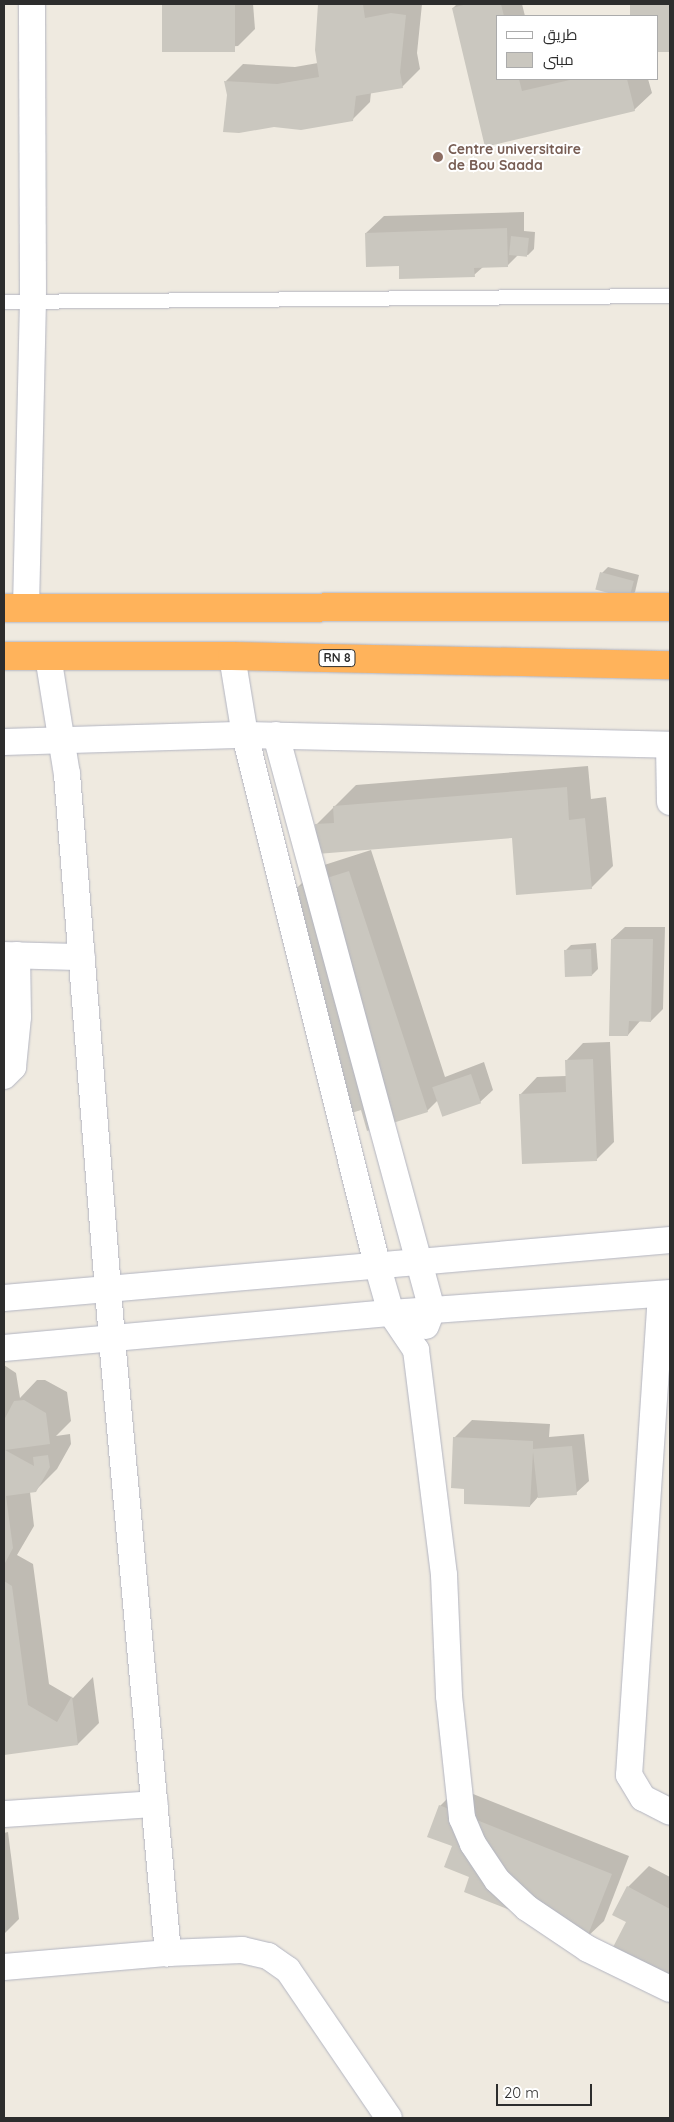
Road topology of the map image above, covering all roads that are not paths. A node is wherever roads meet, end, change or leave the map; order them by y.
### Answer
1 (32, 4) edge
2 (670, 296) edge
3 (4, 302) edge
4 (33, 302) junction
5 (670, 607) edge
6 (15, 608) edge
7 (4, 656) edge
8 (48, 656) junction
9 (232, 656) junction
10 (670, 665) edge
11 (245, 735) junction
12 (276, 736) junction
13 (4, 742) edge
14 (62, 742) junction
15 (670, 745) edge
16 (670, 802) edge
17 (10, 955) edge
18 (82, 957) junction
19 (4, 1076) edge
20 (670, 1240) edge
21 (420, 1260) junction
22 (377, 1264) junction
23 (108, 1290) junction
24 (666, 1293) edge
25 (4, 1298) edge
26 (432, 1310) junction
27 (391, 1313) junction
28 (112, 1340) junction
29 (4, 1348) edge
30 (416, 1350) junction
31 (155, 1804) junction
32 (670, 1812) edge
33 (4, 1814) edge
34 (168, 1952) junction
35 (4, 1967) edge
36 (670, 1989) edge
37 (389, 2118) edge

1 - 4 street
2 - 4 lane
3 - 4 lane
4 - 6 street
5 - 6 highway
7 - 8 highway, RN 8
8 - 9 highway, RN 8
8 - 14 street
9 - 10 highway, RN 8
9 - 11 street
11 - 12 street
11 - 14 street
11 - 22 street
12 - 15 street
12 - 21 street
13 - 14 street
14 - 18 street
15 - 16 street
17 - 18 street
17 - 19 street
18 - 23 street
20 - 21 street
21 - 22 street
21 - 26 street
22 - 23 street
22 - 27 street
23 - 25 street
23 - 28 street
24 - 26 street
24 - 32 street
26 - 27 street
26 - 30 street
27 - 28 street
27 - 30 street
28 - 29 street
28 - 31 street
30 - 36 street
31 - 33 street
31 - 34 street
34 - 35 street
34 - 37 street

